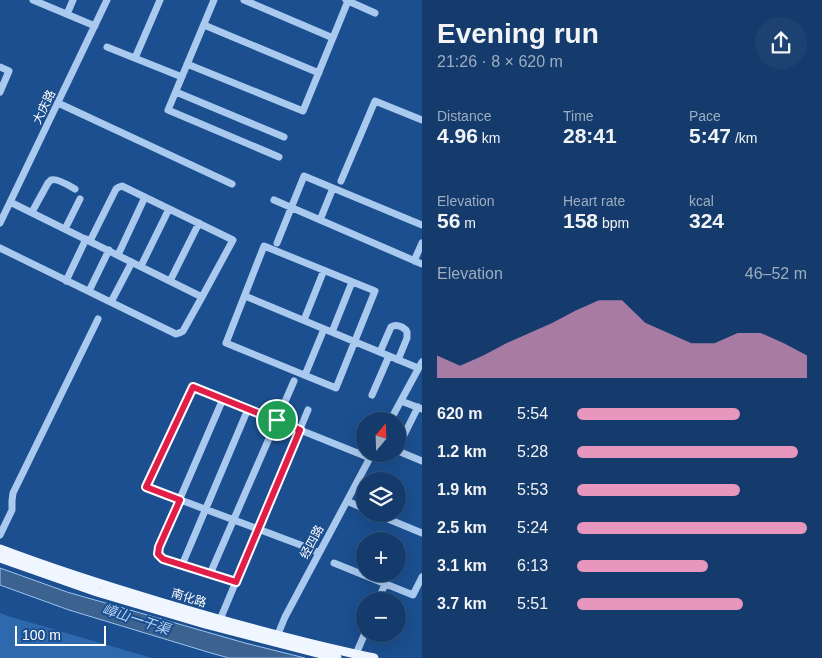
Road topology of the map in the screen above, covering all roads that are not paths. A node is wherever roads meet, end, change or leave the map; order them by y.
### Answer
1 (34, 0) edge
2 (73, 0) edge
3 (107, 0) edge
4 (160, 0) edge
5 (214, 0) edge
6 (244, 0) edge
7 (347, 1) edge
8 (375, 13) dead end
9 (67, 14) junction
10 (204, 25) junction
11 (95, 26) junction
12 (333, 38) junction
13 (107, 47) dead end
14 (135, 58) junction
15 (188, 64) junction
16 (0, 67) edge
17 (319, 73) junction
18 (182, 77) junction
19 (0, 92) edge
20 (176, 92) junction
21 (58, 103) junction
22 (422, 120) edge
23 (284, 137) dead end
24 (279, 157) dead end
25 (341, 181) dead end
26 (232, 184) dead end
27 (333, 188) junction
28 (75, 189) dead end
29 (145, 197) junction
30 (80, 199) dead end
31 (274, 200) dead end
32 (10, 202) junction
33 (291, 208) junction
34 (169, 209) junction
35 (32, 212) junction
36 (320, 220) junction
37 (199, 223) junction
38 (0, 224) edge
39 (422, 225) edge
40 (65, 229) junction
41 (88, 240) junction
42 (277, 243) dead end
43 (422, 243) edge
44 (0, 248) edge
45 (109, 250) junction
46 (118, 255) junction
47 (414, 261) junction
48 (132, 262) junction
49 (422, 264) edge
50 (141, 266) junction
51 (324, 270) junction
52 (66, 281) junction
53 (170, 281) junction
54 (352, 282) junction
55 (89, 292) junction
56 (245, 296) junction
57 (202, 297) junction
58 (112, 302) junction
59 (98, 319) dead end
60 (304, 320) junction
61 (324, 329) junction
62 (332, 332) junction
63 (355, 342) junction
64 (380, 352) junction
65 (388, 356) junction
66 (398, 360) junction
67 (420, 365) edge
68 (305, 375) junction
69 (294, 381) dead end
70 (372, 395) dead end
71 (224, 399) junction
72 (401, 400) junction
73 (420, 408) edge
74 (248, 409) junction
75 (308, 410) dead end
76 (395, 412) edge
77 (277, 420) junction
78 (300, 430) junction
79 (406, 433) edge
80 (356, 450) edge
81 (406, 454) edge
82 (422, 461) edge
83 (369, 462) edge
84 (180, 500) junction
85 (347, 501) junction
86 (356, 505) edge
87 (206, 509) junction
88 (234, 520) junction
89 (394, 522) edge
90 (258, 529) junction
91 (422, 534) edge
92 (0, 535) edge
93 (0, 549) edge
94 (319, 553) junction
95 (0, 558) edge
96 (334, 563) dead end
97 (182, 565) junction
98 (210, 574) junction
99 (422, 577) edge
100 (236, 582) junction
101 (385, 584) junction
102 (382, 592) edge
103 (218, 623) junction
104 (276, 638) junction
105 (361, 642) edge
106 (356, 654) junction
107 (337, 658) edge
108 (374, 658) edge

1 - 9 street
2 - 9 street
3 - 11 street, 大庆路
4 - 14 street
5 - 10 street
6 - 12 street
7 - 8 street
7 - 12 street
9 - 11 street
10 - 15 street
10 - 17 street
11 - 21 street, 大庆路
12 - 17 street
13 - 14 street
14 - 18 street
15 - 17 street
15 - 18 street
16 - 19 street
18 - 20 street
20 - 23 street
20 - 24 street
21 - 26 street
21 - 32 street, 大庆路
22 - 25 street
27 - 33 street
27 - 36 street
27 - 39 street
28 - 35 street
29 - 34 street
29 - 41 street
29 - 46 street
30 - 40 street
31 - 33 street
32 - 35 street
32 - 38 street, 大庆路
33 - 36 street
33 - 42 street
34 - 37 street
34 - 50 street
35 - 40 street
36 - 47 street
37 - 53 street
37 - 57 street
40 - 41 street
41 - 45 street
41 - 52 street
43 - 47 street
44 - 52 street
45 - 46 street
45 - 55 street
46 - 48 street
47 - 49 street
48 - 50 street
48 - 58 street
50 - 53 street
51 - 54 street
51 - 56 street
51 - 60 street
52 - 55 street
53 - 57 street
54 - 62 street
54 - 63 street
55 - 58 street
56 - 60 street
56 - 68 street
57 - 58 street
59 - 92 street
60 - 61 street
61 - 62 street
61 - 68 street
62 - 63 street
63 - 64 street
63 - 68 street
64 - 65 street
64 - 66 street
65 - 66 street
65 - 70 street
66 - 67 street
67 - 72 street
69 - 77 street
71 - 74 street
71 - 84 street
71 - 84 street
72 - 73 street
72 - 76 street
73 - 79 street
74 - 77 street
74 - 87 street
75 - 78 street
77 - 78 street
77 - 88 street
78 - 80 street
78 - 90 street
81 - 82 street
83 - 85 street, 经四路
84 - 87 street
84 - 97 street
85 - 86 street
85 - 94 street, 经四路
87 - 88 street
87 - 97 street
88 - 90 street
88 - 98 street
89 - 91 street
90 - 94 street
90 - 100 street
93 - 103 main road, 南化路
94 - 104 street, 经四路
95 - 103 main road, 南化路
96 - 101 street
97 - 98 street
98 - 100 street
99 - 101 street
100 - 103 street
101 - 102 street
103 - 104 main road, 南化路
104 - 106 main road, 南化路
104 - 107 main road, 南化路
105 - 106 street
106 - 108 main road, 南化路

